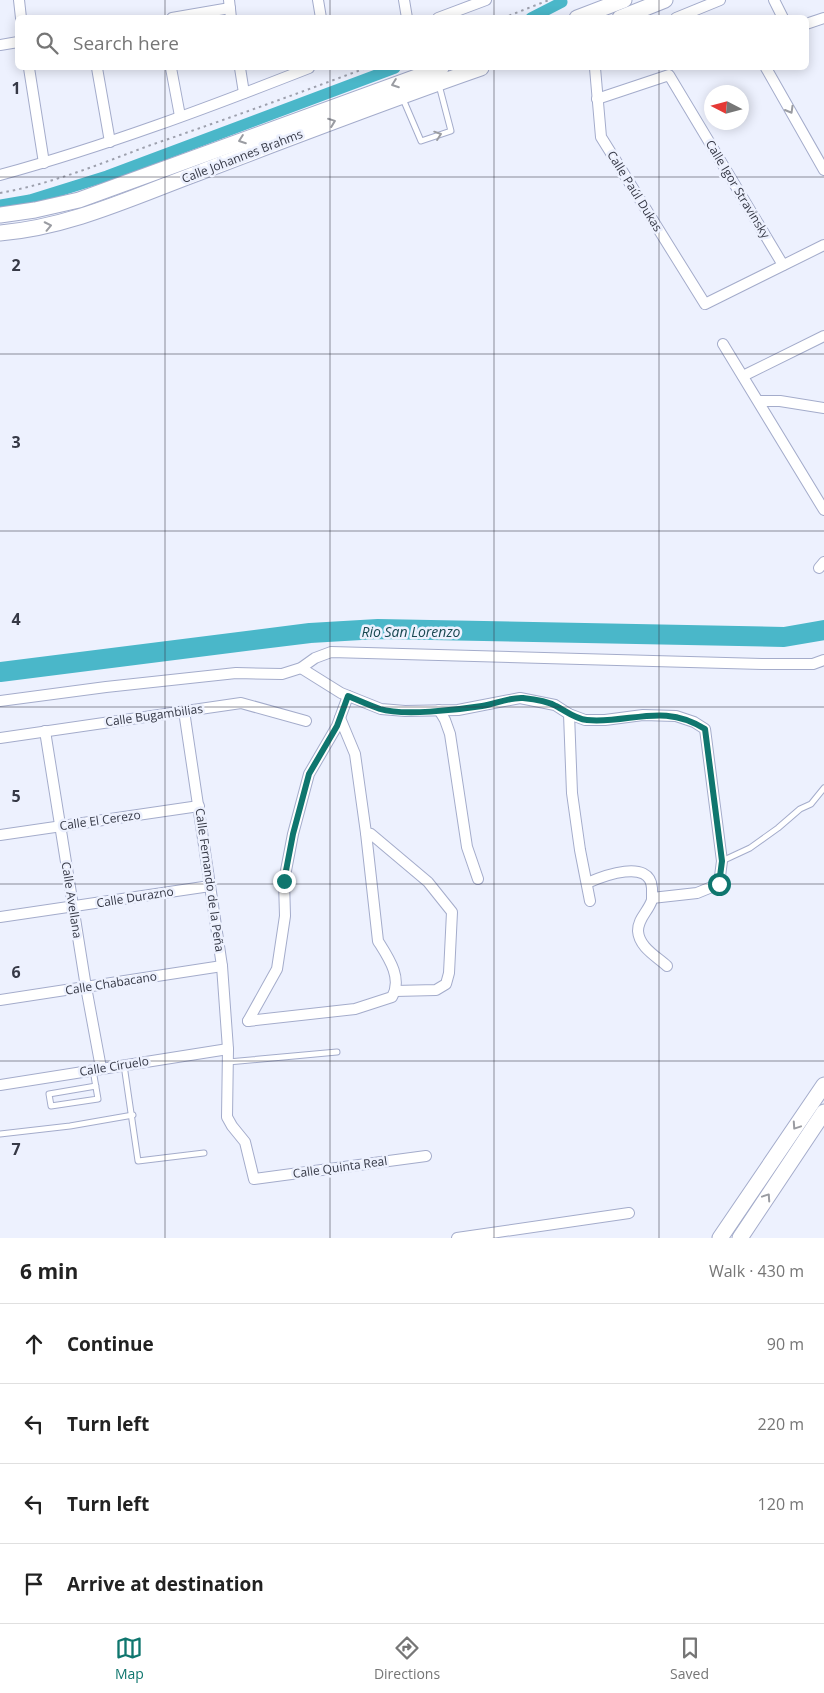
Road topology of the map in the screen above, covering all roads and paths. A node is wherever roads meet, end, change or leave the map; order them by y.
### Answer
1 (19, 0) edge
2 (318, 0) edge
3 (404, 0) edge
4 (549, 0) edge
5 (624, 0) edge
6 (665, 0) edge
7 (720, 0) edge
8 (774, 0) edge
9 (481, 1) edge
10 (230, 9) edge
11 (597, 9) edge
12 (21, 15) edge
13 (191, 15) edge
14 (320, 15) edge
15 (406, 15) edge
16 (446, 15) edge
17 (511, 15) edge
18 (584, 15) edge
19 (628, 15) edge
20 (683, 15) edge
21 (782, 15) edge
22 (824, 18) edge
23 (809, 23) edge
24 (15, 42) edge
25 (0, 45) edge
26 (29, 70) edge
27 (97, 70) edge
28 (171, 70) edge
29 (240, 70) edge
30 (304, 70) edge
31 (361, 70) edge
32 (469, 70) edge
33 (595, 70) edge
34 (767, 70) edge
35 (440, 75) edge
36 (244, 93) junction
37 (402, 96) junction
38 (597, 99) junction
39 (180, 116) junction
40 (110, 142) junction
41 (44, 163) junction
42 (824, 170) edge
43 (0, 175) edge
44 (0, 193) edge
45 (0, 215) edge
46 (0, 232) edge
47 (824, 245) edge
48 (783, 265) junction
49 (824, 336) edge
50 (723, 344) dead end
51 (743, 376) junction
52 (759, 401) junction
53 (824, 408) edge
54 (820, 498) edge
55 (824, 510) edge
56 (824, 660) edge
57 (302, 668) junction
58 (348, 696) junction
59 (0, 701) edge
60 (439, 710) junction
61 (184, 711) junction
62 (569, 714) junction
63 (340, 718) junction
64 (306, 721) dead end
65 (45, 731) junction
66 (0, 738) edge
67 (824, 788) edge
68 (199, 806) junction
69 (60, 825) junction
70 (366, 833) junction
71 (0, 835) edge
72 (722, 861) junction
73 (478, 879) dead end
74 (586, 883) junction
75 (210, 886) junction
76 (652, 898) junction
77 (590, 901) dead end
78 (73, 907) junction
79 (0, 917) edge
80 (222, 966) junction
81 (667, 966) dead end
82 (86, 987) junction
83 (396, 991) junction
84 (0, 1000) edge
85 (228, 1049) junction
86 (337, 1052) dead end
87 (228, 1062) junction
88 (124, 1065) junction
89 (97, 1069) junction
90 (0, 1085) edge
91 (824, 1085) edge
92 (96, 1086) junction
93 (824, 1112) edge
94 (133, 1115) junction
95 (0, 1134) edge
96 (204, 1153) dead end
97 (426, 1156) dead end
98 (254, 1180) joint
99 (629, 1213) dead end
100 (458, 1238) edge
101 (720, 1238) edge
102 (740, 1238) edge

1 - 12 street
2 - 14 street
3 - 15 street
4 - 17 path
5 - 11 main road
6 - 19 main road
7 - 20 street
8 - 21 street
9 - 16 street
10 - 13 street
11 - 18 main road
22 - 23 street
24 - 25 street
26 - 41 street
27 - 40 street
28 - 39 street
29 - 36 street
30 - 36 street
31 - 44 path
32 - 35 main road, Calle Johannes Brahms
33 - 38 street, Calle Paúl Dukas
34 -> 42 street
35 - 37 main road, Calle Johannes Brahms
37 -> 35 lane
35 -> 45 main road, Calle Johannes Brahms
36 - 39 street
46 -> 37 main road, Calle Johannes Brahms
38 - 48 street, Calle Igor Stravinsky
38 - 48 street, Calle Paúl Dukas
39 - 40 street
40 - 41 street
41 - 43 street
47 - 48 street
49 - 51 street
50 - 51 street
51 - 52 street
52 - 53 street
52 - 54 street
54 - 55 street
56 - 57 street
57 - 58 street
57 - 59 street
58 - 60 street
58 - 63 street
60 - 62 street
60 - 73 street
61 - 64 street, Calle Bugambilias
61 - 65 street, Calle Bugambilias
61 - 68 street, Calle Fernando de la Peña
62 - 72 street
62 - 74 street
63 - 70 street
63 - 83 street
65 - 66 street, Calle Bugambilias
65 - 69 street, Calle Avellana
67 - 72 lane
68 - 69 street, Calle El Cerezo
68 - 75 street, Calle Fernando de la Peña
69 - 71 street, Calle El Cerezo
69 - 78 street, Calle Avellana
70 - 83 street
70 - 83 street
72 - 76 street
74 - 76 street
74 - 77 street
75 - 78 street, Calle Durazno
75 - 80 street, Calle Fernando de la Peña
76 - 81 street
78 - 79 street, Calle Durazno
78 - 82 street, Calle Avellana
80 - 82 street, Calle Chabacano
80 - 85 street, Calle Fernando de la Peña
82 - 84 street, Calle Chabacano
82 - 89 street, Calle Avellana
85 - 87 street, Calle Fernando de la Peña
85 - 88 street, Calle Ciruelo
86 - 87 lane
87 - 98 street, Calle Fernando de la Peña
88 - 89 street, Calle Ciruelo
88 - 94 lane
89 - 90 street, Calle Ciruelo
89 - 92 lane
91 -> 101 main road
92 - 92 lane
102 -> 93 main road
94 - 95 lane
94 - 96 lane
97 - 98 street, Calle Quinta Real
99 - 100 street

